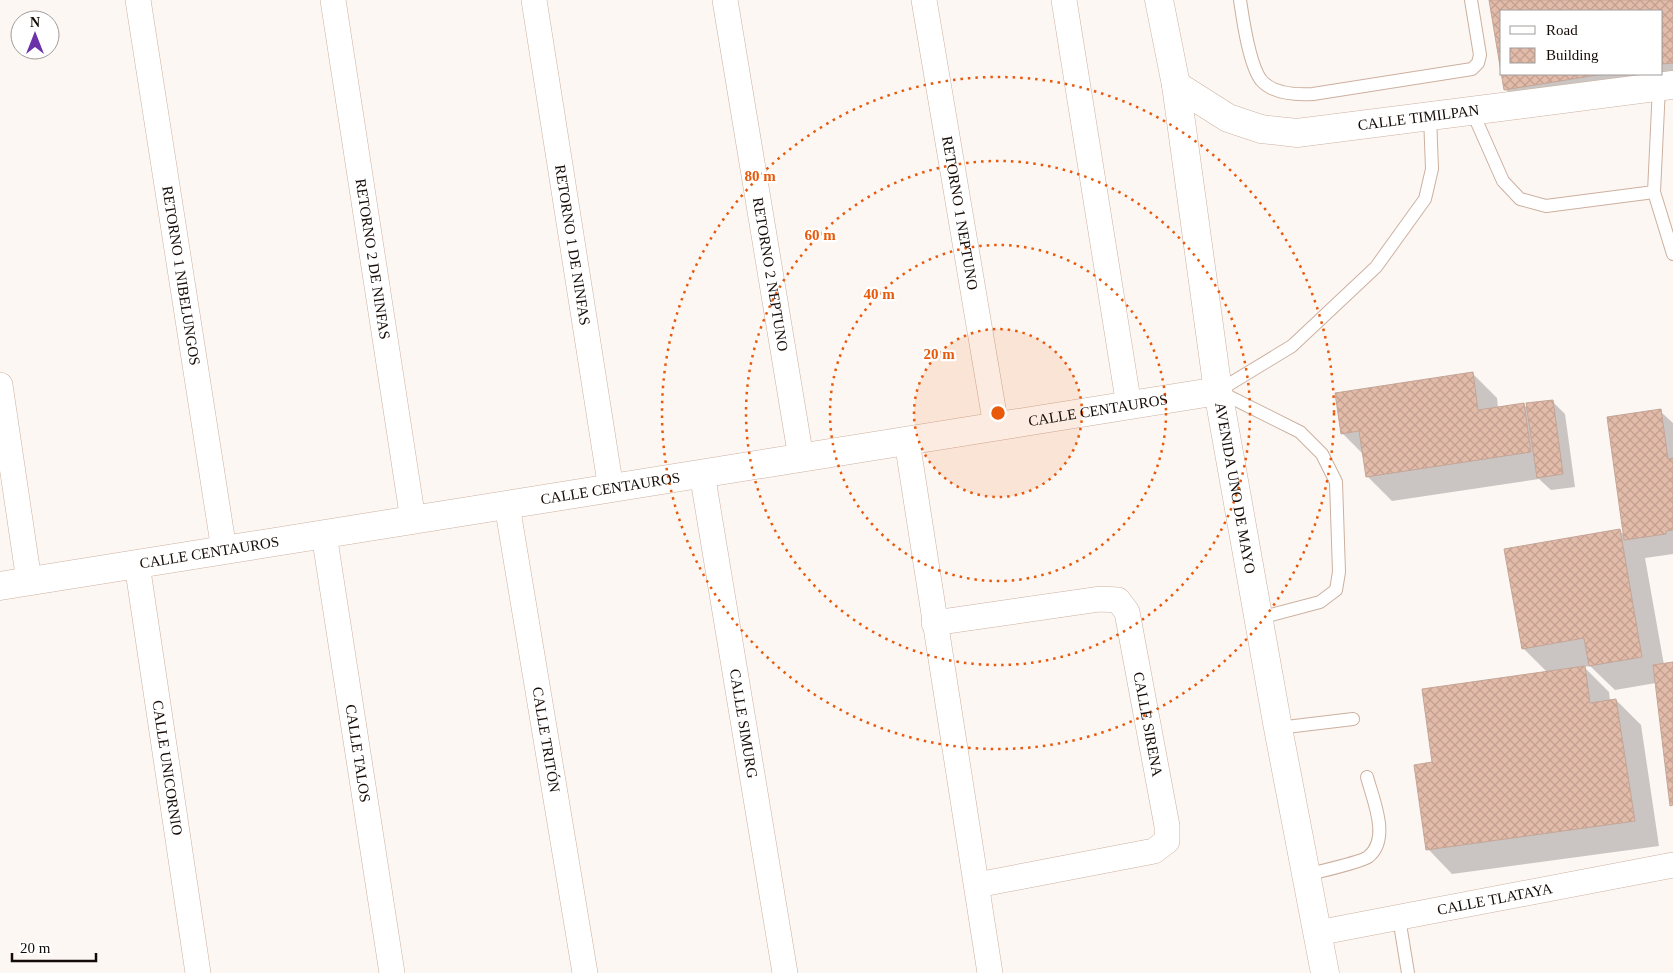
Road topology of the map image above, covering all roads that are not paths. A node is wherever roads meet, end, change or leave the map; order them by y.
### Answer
1 (138, 0) edge
2 (333, 0) edge
3 (534, 0) edge
4 (726, 0) edge
5 (924, 0) edge
6 (1064, 0) edge
7 (1159, 0) edge
8 (1240, 0) edge
9 (1471, 0) edge
10 (1176, 85) junction
11 (1666, 86) edge
12 (1472, 111) junction
13 (1430, 116) junction
14 (1654, 192) junction
15 (1673, 254) edge
16 (0, 385) edge
17 (1218, 391) junction
18 (1129, 406) junction
19 (996, 426) junction
20 (907, 441) junction
21 (801, 458) junction
22 (702, 474) junction
23 (610, 489) junction
24 (507, 505) junction
25 (413, 520) junction
26 (324, 534) junction
27 (224, 550) junction
28 (137, 564) junction
29 (29, 581) junction
30 (0, 586) edge
31 (1260, 618) junction
32 (934, 623) junction
33 (1353, 719) dead end
34 (1278, 728) junction
35 (1367, 777) dead end
36 (1673, 866) edge
37 (1306, 875) junction
38 (977, 885) junction
39 (1399, 918) junction
40 (1317, 933) junction
41 (198, 973) edge
42 (392, 973) edge
43 (585, 973) edge
44 (785, 973) edge
45 (990, 973) edge
46 (1324, 973) edge
47 (1408, 973) edge

1 - 27 street, RETORNO 1 NIBELUNGOS
2 - 25 street, RETORNO 2 DE NINFAS
3 - 23 street, RETORNO 1 DE NINFAS
4 - 21 street, RETORNO 2 NEPTUNO
5 - 19 street, RETORNO 1 NEPTUNO
6 - 18 street
7 - 10 street, AVENIDA UNO DE MAYO
8 - 9 lane
10 - 13 street, CALLE TIMILPAN
10 - 17 street, AVENIDA UNO DE MAYO
11 - 12 street, CALLE TIMILPAN
11 - 14 lane
12 - 13 street, CALLE TIMILPAN
12 - 14 lane
13 - 17 lane
14 - 15 lane
16 - 29 street
17 - 18 street, CALLE CENTAUROS
17 - 31 street, AVENIDA UNO DE MAYO
17 - 31 lane
18 - 19 street, CALLE CENTAUROS
19 - 20 street, CALLE CENTAUROS
20 - 21 street, CALLE CENTAUROS
20 - 32 street
21 - 22 street, CALLE CENTAUROS
22 - 23 street, CALLE CENTAUROS
22 - 44 street, CALLE SIMURG
23 - 24 street, CALLE CENTAUROS
24 - 25 street, CALLE CENTAUROS
24 - 43 street, CALLE TRITÓN
25 - 26 street, CALLE CENTAUROS
26 - 27 street, CALLE CENTAUROS
26 - 42 street, CALLE TALOS
27 - 28 street, CALLE CENTAUROS
28 - 29 street, CALLE CENTAUROS
28 - 41 street, CALLE UNICORNIO
29 - 30 street, CALLE CENTAUROS
31 - 34 street, AVENIDA UNO DE MAYO
32 - 38 street
32 - 38 street, CALLE SIRENA
33 - 34 lane
34 - 37 street, AVENIDA UNO DE MAYO
35 - 37 lane
36 - 39 street, CALLE TLATAYA
37 - 40 street, AVENIDA UNO DE MAYO
38 - 45 street
39 - 40 street, CALLE TLATAYA
39 - 47 lane
40 - 46 street, AVENIDA UNO DE MAYO

